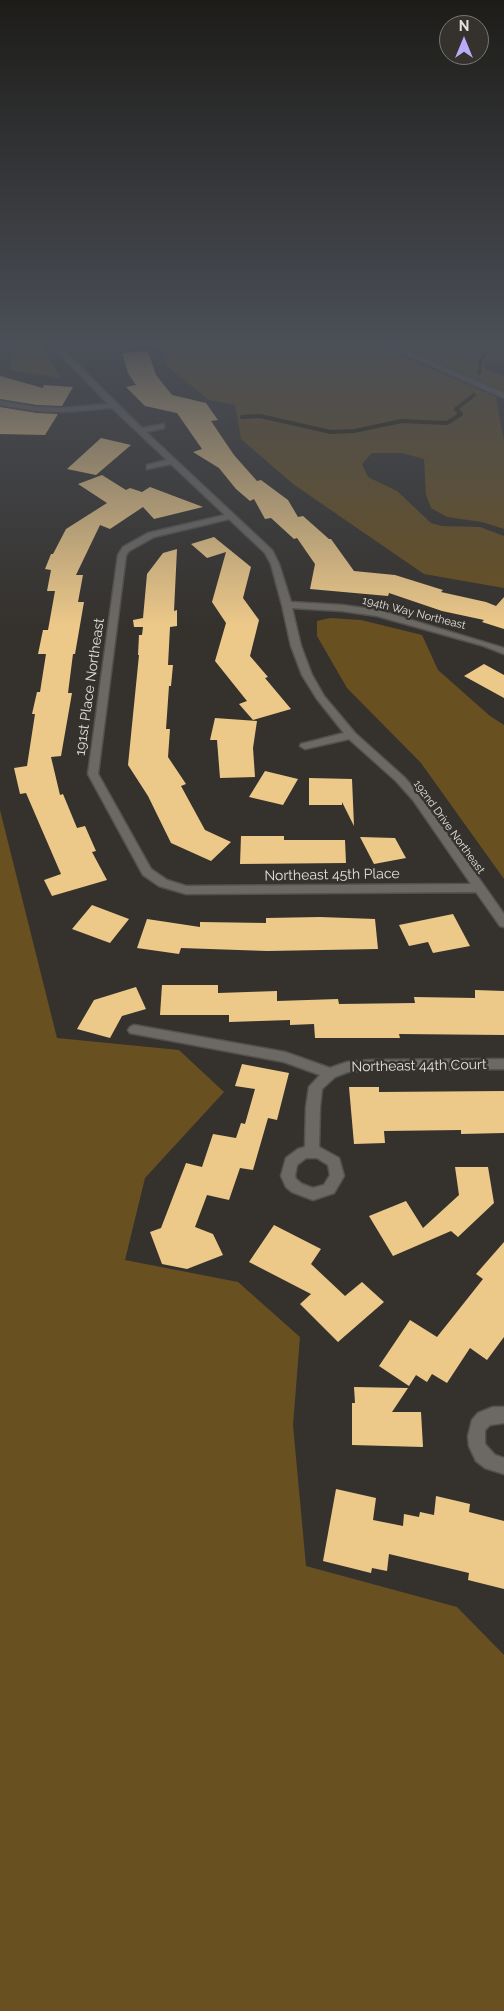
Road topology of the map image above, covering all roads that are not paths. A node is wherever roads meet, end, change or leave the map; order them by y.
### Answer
1 (150, 440) edge
2 (173, 461) junction
3 (150, 467) dead end
4 (231, 516) junction
5 (287, 605) junction
6 (504, 651) edge
7 (352, 735) junction
8 (305, 746) dead end
9 (479, 888) junction
10 (186, 890) joint
11 (504, 923) edge
12 (134, 1030) dead end
13 (504, 1064) edge
14 (330, 1073) junction
15 (312, 1152) dead end
16 (504, 1415) edge
17 (504, 1466) edge

1 - 2 street, 192nd Drive Northeast
2 - 3 street
2 - 4 street, 192nd Drive Northeast
4 - 5 street, 192nd Drive Northeast
4 - 10 street, 191st Place Northeast
5 - 6 street, 194th Way Northeast
5 - 7 street, 192nd Drive Northeast
7 - 8 street
7 - 9 street, 192nd Drive Northeast
9 - 10 street, Northeast 45th Place
9 - 11 street, 192nd Drive Northeast
12 - 14 street
13 - 14 street, Northeast 44th Court
14 - 15 street
16 - 17 street

